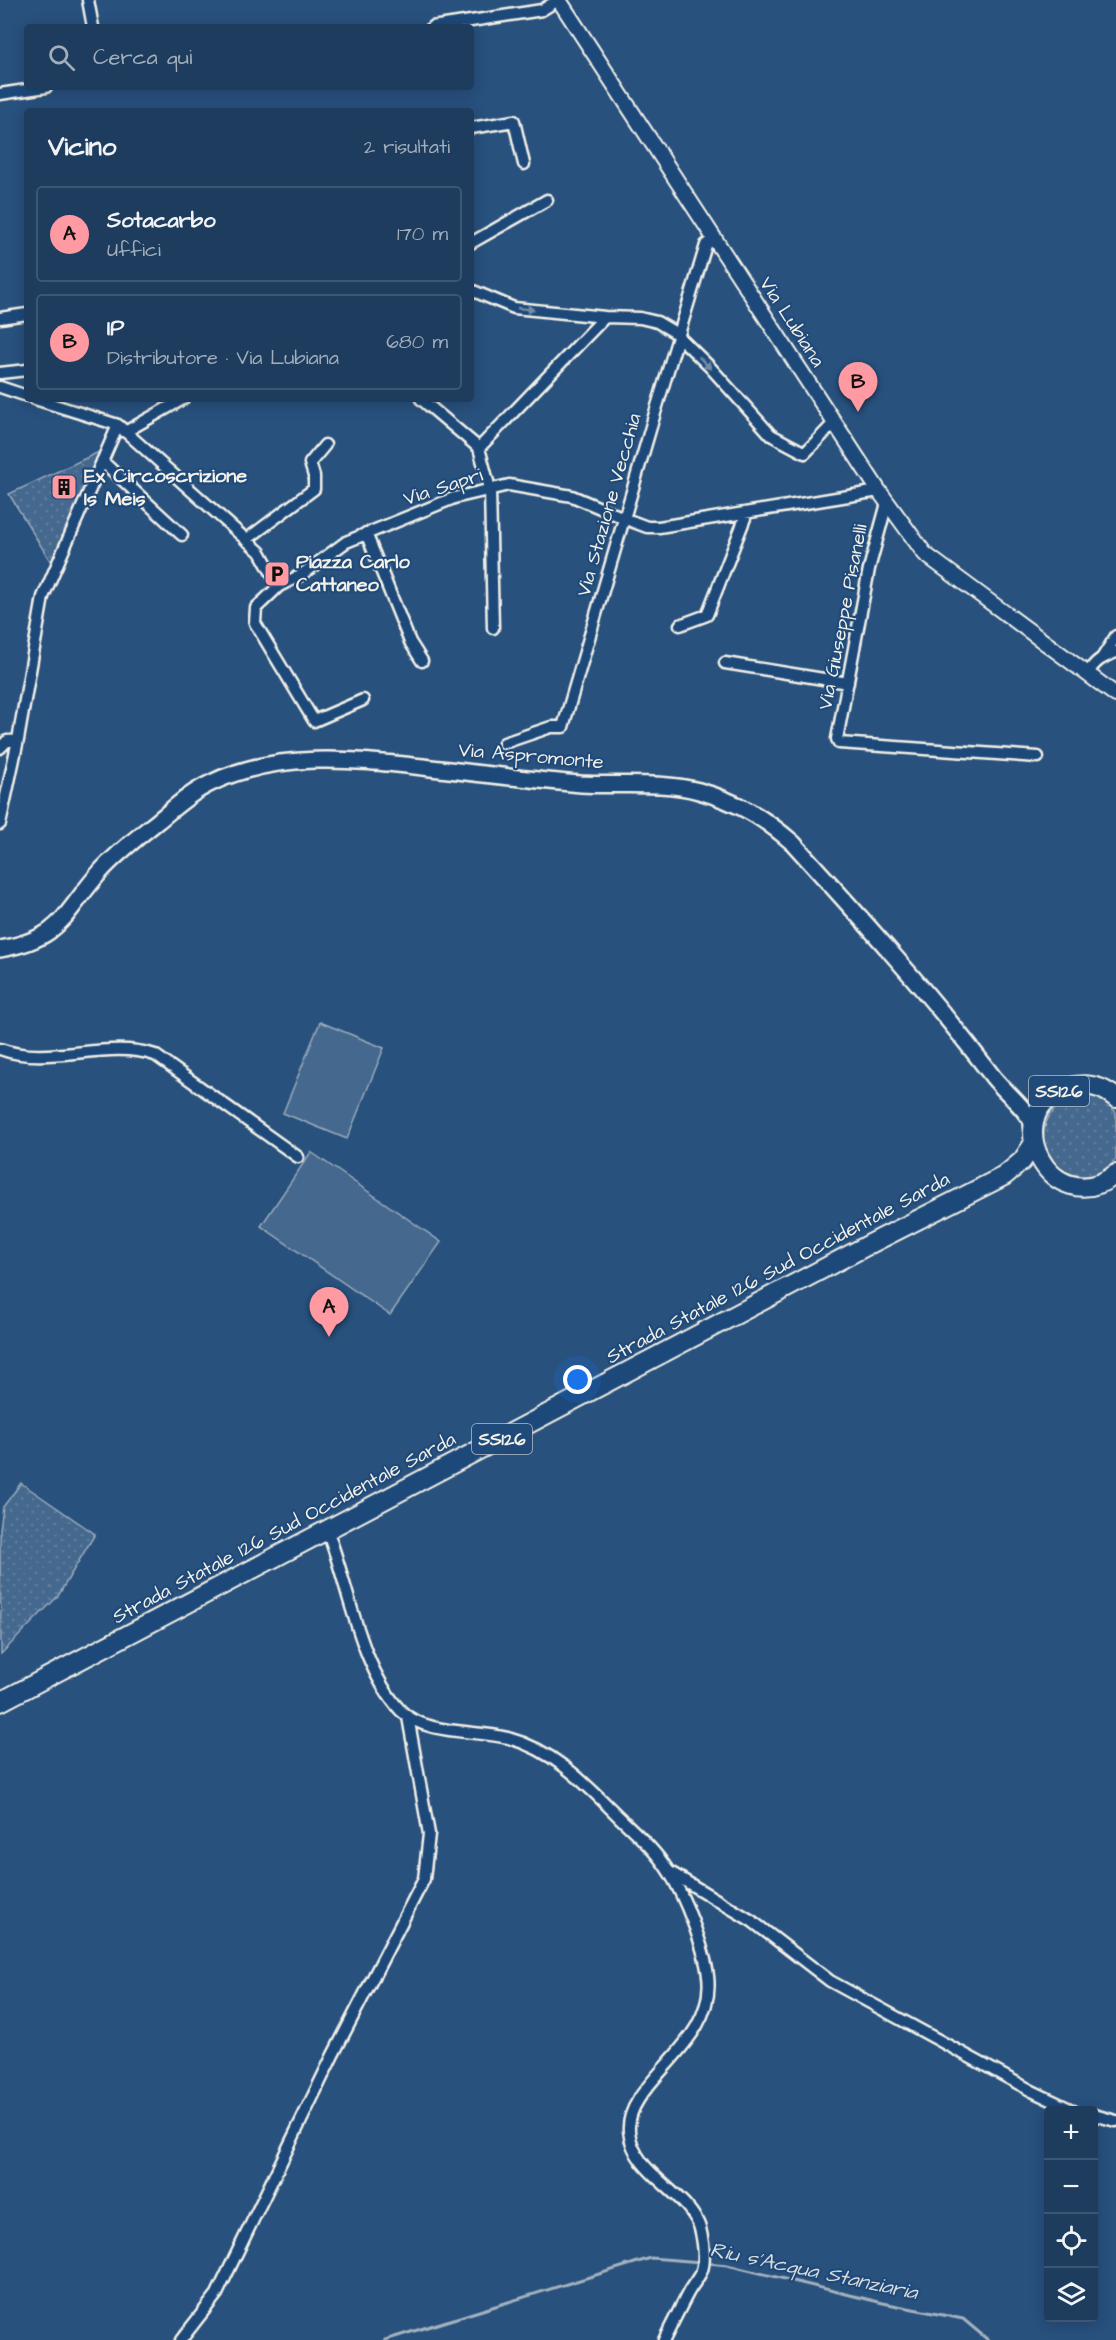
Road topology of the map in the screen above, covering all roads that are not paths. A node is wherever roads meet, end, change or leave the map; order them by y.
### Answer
1 (88, 0) edge
2 (558, 0) edge
3 (92, 24) edge
4 (451, 24) edge
5 (26, 90) edge
6 (0, 94) edge
7 (474, 128) edge
8 (524, 164) dead end
9 (547, 200) dead end
10 (714, 238) junction
11 (474, 241) edge
12 (474, 295) edge
13 (24, 314) edge
14 (605, 317) junction
15 (0, 318) edge
16 (679, 338) junction
17 (24, 370) edge
18 (2, 372) edge
19 (3, 388) edge
20 (24, 395) edge
21 (44, 402) edge
22 (177, 402) edge
23 (425, 402) edge
24 (834, 423) junction
25 (122, 428) junction
26 (325, 445) dead end
27 (478, 448) junction
28 (102, 461) junction
29 (490, 489) junction
30 (879, 491) junction
31 (887, 503) junction
32 (747, 513) junction
33 (625, 518) junction
34 (366, 533) junction
35 (182, 535) dead end
36 (246, 540) junction
37 (279, 586) junction
38 (680, 625) dead end
39 (493, 628) dead end
40 (1116, 636) edge
41 (1116, 652) edge
42 (1101, 658) junction
43 (422, 661) dead end
44 (725, 663) dead end
45 (1088, 674) junction
46 (848, 683) junction
47 (1116, 694) edge
48 (363, 700) dead end
49 (18, 740) junction
50 (504, 743) dead end
51 (0, 748) edge
52 (1038, 757) dead end
53 (0, 824) edge
54 (0, 949) edge
55 (0, 1049) edge
56 (999, 1084) junction
57 (1058, 1092) junction
58 (1116, 1098) edge
59 (1034, 1134) junction
60 (298, 1157) dead end
61 (1045, 1168) junction
62 (1116, 1174) edge
63 (1004, 1176) junction
64 (327, 1530) junction
65 (0, 1702) edge
66 (408, 1717) junction
67 (669, 1872) junction
68 (1064, 2106) edge
69 (1098, 2116) edge
70 (1116, 2121) edge
71 (181, 2340) edge
72 (664, 2340) edge

1 - 3 street
2 - 4 street
2 - 10 street, Via Lubiana
5 - 6 street
7 - 8 street
9 - 11 street
10 - 16 street, Via Stazione Vecchia
10 - 24 street, Via Lubiana
12 -> 14 street
13 - 15 street
14 - 16 street
14 - 27 street
16 -> 24 street
16 - 33 street, Via Stazione Vecchia
17 - 18 street
18 - 19 street
19 - 20 street
21 - 25 street
22 - 25 street
23 - 27 street
24 - 30 street, Via Lubiana
25 - 28 street
25 - 36 street
26 - 36 street
27 - 29 street
28 - 35 street
28 - 49 street
29 - 33 street, Via Sapri
29 - 34 street, Via Sapri
29 - 39 street
30 - 31 street, Via Lubiana
30 - 32 street, Via Sapri
31 - 45 street, Via Lubiana
31 - 46 street, Via Giuseppe Pisanelli
32 - 33 street, Via Sapri
32 - 38 street
33 - 50 street, Via Stazione Vecchia
34 - 37 street, Via Sapri
34 - 43 street
36 - 37 street
37 - 48 street
40 - 42 street
41 - 42 street
42 - 45 street
44 - 46 street
45 - 47 street, Via Lubiana
46 - 52 street, Via Giuseppe Pisanelli
49 - 51 street
49 - 53 street
54 - 56 main road, Via Aspromonte
55 - 60 street
56 - 57 main road, Via Aspromonte
56 - 59 main road, Via Aspromonte
57 - 58 main road, SS126
57 - 59 main road, SS126
59 - 61 main road
59 - 63 main road, SS126
61 - 62 main road
61 - 63 main road, SS126
63 - 64 main road, Strada Statale 126 Sud Occidentale Sarda / SS126
64 - 65 main road, Strada Statale 126 Sud Occidentale Sarda / SS126
64 - 66 street
66 - 67 street
66 - 71 street
67 - 68 street
67 - 72 street
69 - 70 street

